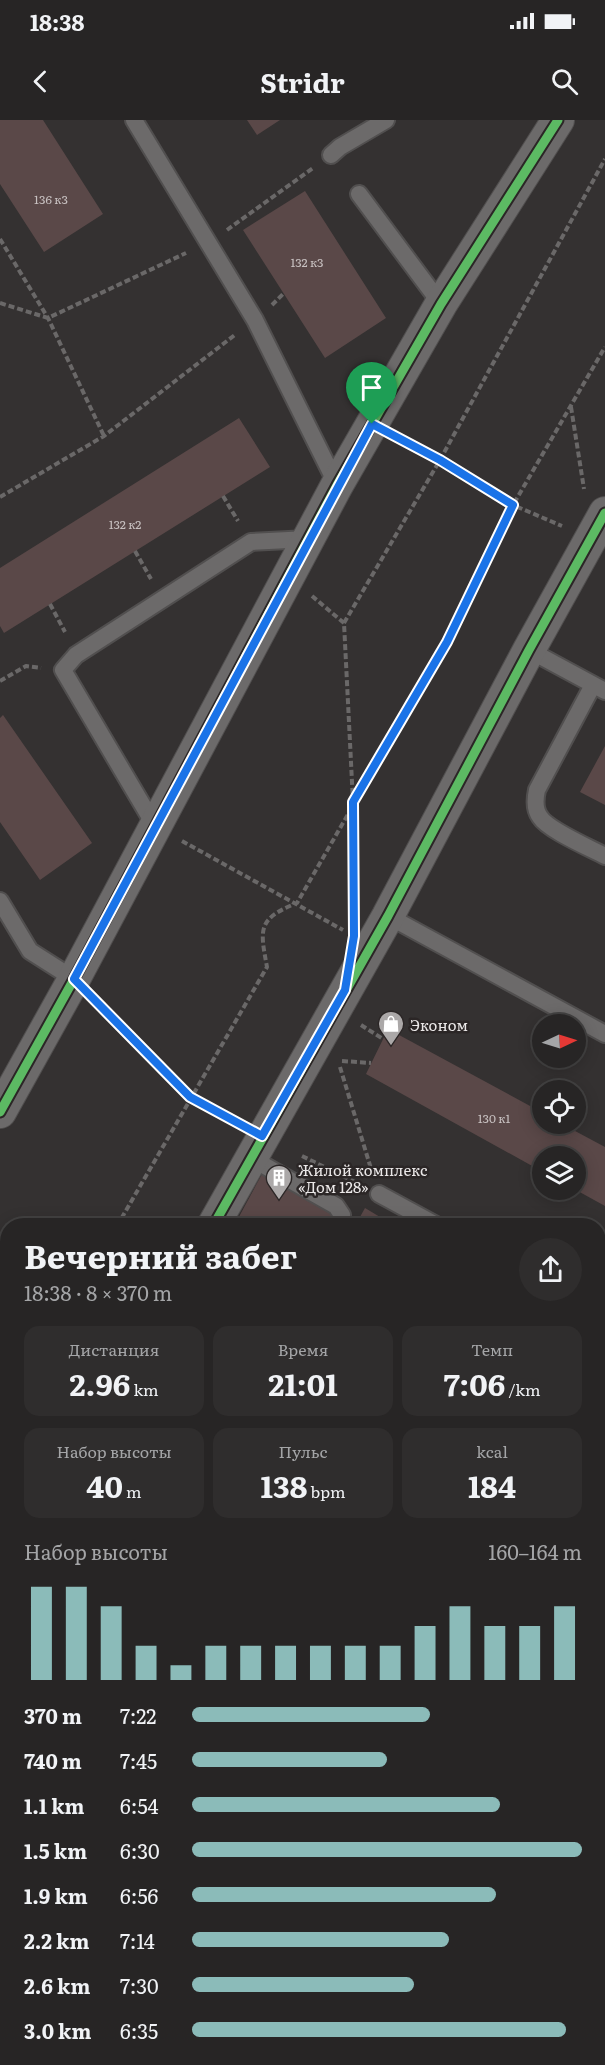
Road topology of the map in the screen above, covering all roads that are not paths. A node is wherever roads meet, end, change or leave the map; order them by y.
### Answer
1 (134, 120) edge
2 (387, 120) edge
3 (558, 120) edge
4 (331, 155) road end
5 (359, 194) dead end
6 (441, 304) junction
7 (337, 485) junction
8 (598, 526) edge
9 (308, 539) junction
10 (529, 650) junction
11 (599, 688) edge
12 (155, 826) junction
13 (605, 856) edge
14 (0, 901) edge
15 (388, 916) junction
16 (74, 979) junction
17 (605, 1034) edge
18 (0, 1112) edge
19 (257, 1147) junction
20 (379, 1194) road end
21 (217, 1218) edge
22 (341, 1218) edge
23 (423, 1218) edge

1 - 7 lane
2 - 4 lane
3 - 6 street
5 - 6 lane
6 - 7 street
7 - 9 street
8 - 10 street
9 - 12 street
9 - 12 lane
10 - 11 lane
10 - 15 street
11 - 13 lane
12 - 16 street
14 - 16 lane
15 - 17 lane
15 - 19 street
16 - 18 street
19 - 21 street
19 - 22 lane
20 - 23 lane

